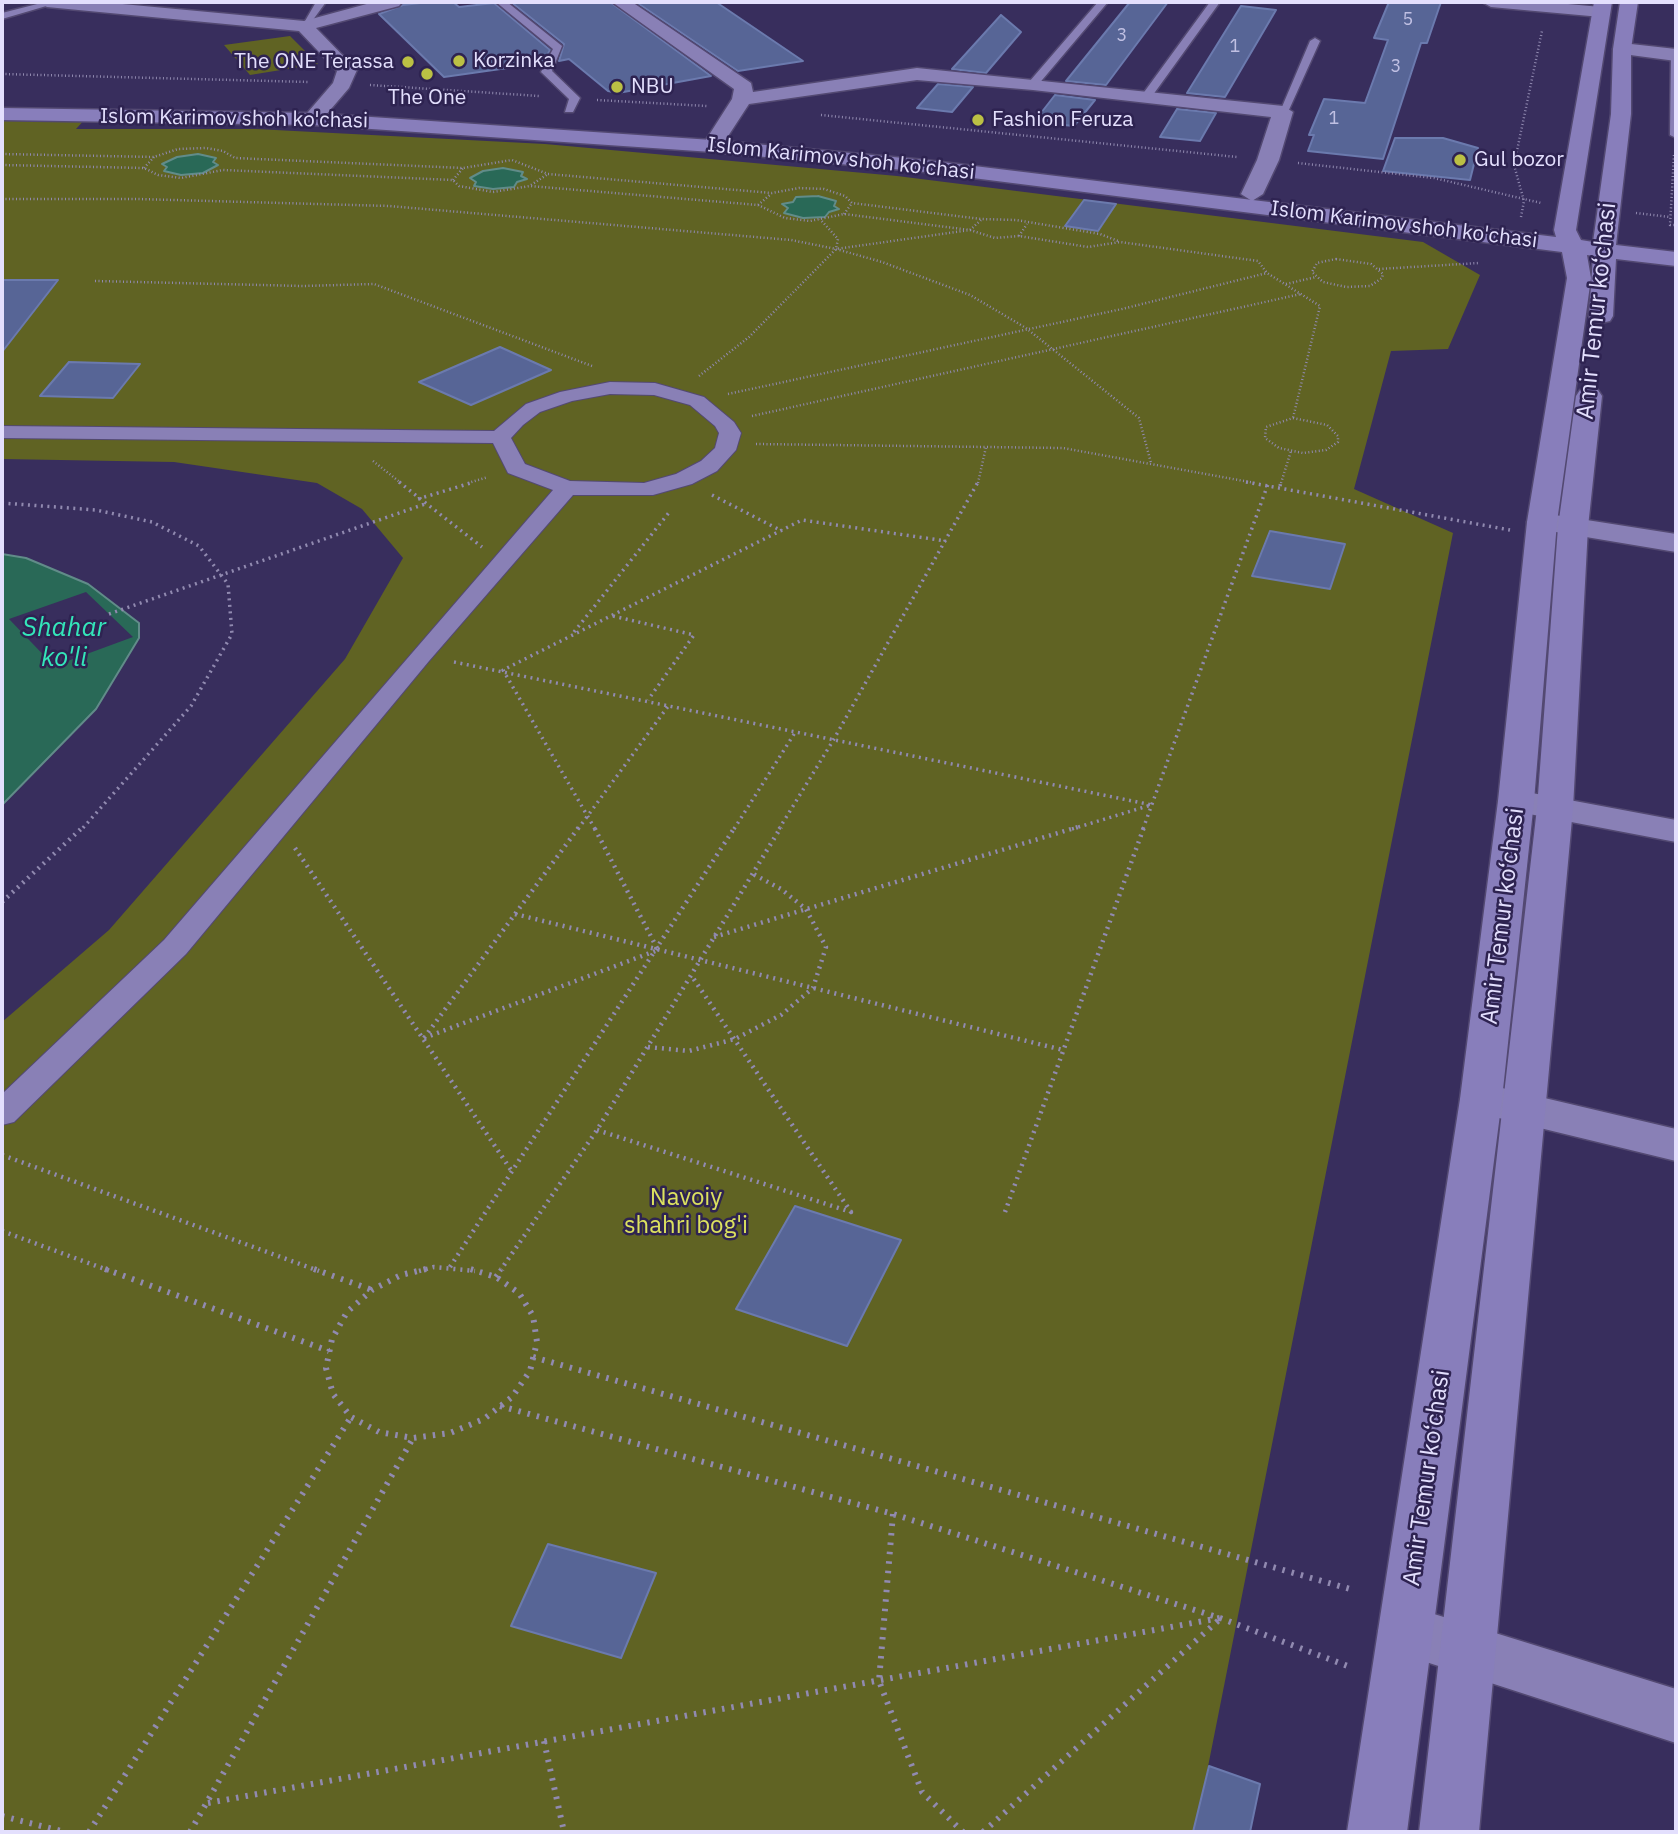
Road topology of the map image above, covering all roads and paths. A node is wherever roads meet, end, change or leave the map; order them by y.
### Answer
1 (47, 2) edge
2 (55, 2) edge
3 (321, 2) edge
4 (393, 2) edge
5 (501, 2) edge
6 (621, 2) edge
7 (1103, 2) edge
8 (1216, 2) edge
9 (1492, 2) edge
10 (1629, 2) edge
11 (1547, 7) junction
12 (1602, 7) edge
13 (2, 16) edge
14 (304, 26) junction
15 (1315, 41) dead end
16 (1622, 49) junction
17 (1676, 54) edge
18 (2, 75) edge
19 (342, 84) junction
20 (1032, 84) junction
21 (1146, 97) junction
22 (575, 99) junction
23 (740, 103) junction
24 (2, 106) edge
25 (569, 110) dead end
26 (1283, 112) junction
27 (2, 114) edge
28 (317, 115) junction
29 (821, 115) dead end
30 (1676, 135) edge
31 (716, 141) junction
32 (2, 154) edge
33 (154, 157) junction
34 (235, 158) junction
35 (1268, 160) junction
36 (2, 165) edge
37 (144, 168) junction
38 (463, 168) junction
39 (223, 170) junction
40 (548, 174) junction
41 (453, 180) junction
42 (530, 186) junction
43 (772, 193) junction
44 (1252, 194) junction
45 (2, 199) edge
46 (1524, 201) junction
47 (852, 203) junction
48 (758, 205) junction
49 (1569, 205) junction
50 (844, 215) junction
51 (820, 219) junction
52 (981, 219) junction
53 (1027, 224) junction
54 (1519, 224) junction
55 (1676, 225) edge
56 (970, 230) junction
57 (1019, 236) junction
58 (1586, 240) junction
59 (1120, 242) junction
60 (1676, 243) edge
61 (836, 249) junction
62 (1676, 259) edge
63 (1484, 262) dead end
64 (1378, 269) junction
65 (1267, 274) junction
66 (1315, 277) junction
67 (95, 281) dead end
68 (1285, 284) junction
69 (1301, 294) junction
70 (1026, 328) junction
71 (1055, 350) junction
72 (665, 392) junction
73 (697, 401) junction
74 (1293, 418) junction
75 (2, 432) edge
76 (726, 433) junction
77 (342, 435) junction
78 (500, 438) junction
79 (986, 447) junction
80 (1290, 451) junction
81 (1151, 464) junction
82 (516, 468) junction
83 (687, 482) junction
84 (1268, 484) junction
85 (1280, 486) junction
86 (567, 488) junction
87 (418, 499) junction
88 (2, 503) edge
89 (425, 504) junction
90 (1552, 528) junction
91 (782, 531) junction
92 (946, 541) junction
93 (1676, 543) edge
94 (502, 562) junction
95 (222, 575) junction
96 (110, 614) dead end
97 (612, 616) junction
98 (572, 636) junction
99 (420, 656) junction
100 (503, 670) junction
101 (648, 700) junction
102 (669, 705) junction
103 (796, 731) junction
104 (834, 739) junction
105 (1152, 805) junction
106 (1535, 805) junction
107 (588, 816) junction
108 (279, 824) junction
109 (1676, 831) edge
110 (753, 874) junction
111 (2, 902) edge
112 (806, 909) junction
113 (515, 914) junction
114 (715, 937) junction
115 (658, 950) junction
116 (700, 960) junction
117 (691, 975) junction
118 (813, 988) junction
119 (424, 1038) junction
120 (735, 1039) junction
121 (648, 1047) junction
122 (1063, 1050) junction
123 (1481, 1099) junction
124 (1526, 1109) junction
125 (2, 1113) edge
126 (597, 1130) junction
127 (1676, 1145) edge
128 (2, 1155) edge
129 (513, 1173) junction
130 (1005, 1212) dead end
131 (2, 1231) edge
132 (450, 1267) junction
133 (496, 1276) junction
134 (372, 1290) junction
135 (330, 1351) junction
136 (533, 1357) junction
137 (500, 1406) junction
138 (351, 1417) junction
139 (413, 1438) junction
140 (893, 1514) junction
141 (1350, 1589) dead end
142 (1220, 1619) junction
143 (1405, 1631) junction
144 (1467, 1652) junction
145 (879, 1681) junction
146 (1396, 1684) junction
147 (1676, 1716) edge
148 (544, 1741) junction
149 (208, 1803) junction
150 (2, 1816) edge
151 (65, 1832) edge
152 (89, 1832) edge
153 (190, 1832) edge
154 (564, 1832) edge
155 (963, 1832) edge
156 (983, 1832) edge
157 (1377, 1832) edge
158 (1449, 1832) edge

1 - 2 street
2 - 13 lane
2 - 14 street
3 - 14 lane
4 - 14 street
5 - 22 lane
6 - 23 street
7 - 20 lane
8 - 21 lane
9 - 11 street
10 - 16 main road, Amir Temur ko‘chasi
11 - 12 street
11 - 46 path
12 - 49 main road, Amir Temur ko‘chasi
14 - 19 street
15 - 26 lane
16 - 17 street
16 - 58 main road, Amir Temur ko‘chasi
17 - 30 lane
18 - 19 path
19 - 22 path
19 - 28 street
20 - 21 street
20 - 23 street
21 - 26 street
22 - 23 path
22 - 25 lane
23 - 31 street
24 - 28 main road, Islom Karimov shoh ko'chasi
26 - 35 street
27 - 28 main road, Islom Karimov shoh ko'chasi
28 - 31 main road, Islom Karimov shoh ko'chasi
29 - 35 path
30 - 55 path
31 - 44 main road, Islom Karimov shoh ko'chasi
31 - 58 main road, Islom Karimov shoh ko'chasi
32 - 33 path
33 - 34 path
33 - 37 path
34 - 38 path
34 - 39 path
35 - 44 street
35 - 46 path
36 - 37 path
37 - 39 path
38 - 40 path
38 - 41 path
39 - 41 path
40 - 42 path
40 - 43 path
41 - 42 path
42 - 48 path
43 - 47 path
43 - 48 path
44 - 54 main road, Islom Karimov shoh ko'chasi
45 - 61 path
46 - 49 path
46 - 54 path
47 - 50 path
47 - 52 path
48 - 51 path
49 - 58 main road, Amir Temur ko‘chasi
50 - 51 path
50 - 56 path
51 - 61 path
52 - 53 path
52 - 56 path
53 - 57 path
53 - 59 path
54 - 58 main road, Islom Karimov shoh ko'chasi
56 - 57 path
56 - 61 path
57 - 59 path
58 - 60 main road, Islom Karimov shoh ko'chasi
58 - 62 main road, Islom Karimov shoh ko'chasi
58 - 90 main road, Amir Temur ko‘chasi
59 - 65 path
61 - 70 path
61 - 72 path
63 - 64 path
64 - 66 path
64 - 66 path
65 - 68 path
65 - 70 path
66 - 68 path
67 - 72 path
68 - 69 path
69 - 71 path
69 - 74 path
70 - 71 path
70 - 73 path
71 - 76 path
71 - 81 path
72 - 73 street
72 - 78 street
73 - 76 street
74 - 80 path
74 - 80 path
75 - 77 street
76 - 79 path
76 - 83 street
77 - 78 street
77 - 87 path
78 - 82 street
79 - 81 path
79 - 92 path
80 - 85 path
81 - 84 path
82 - 86 street
82 - 87 path
83 - 86 street
83 - 91 path
83 - 98 path
84 - 85 path
84 - 105 path
85 - 90 path
86 - 94 street
87 - 89 path
88 - 95 path
89 - 94 path
89 - 95 path
90 - 93 street
90 - 106 main road, Amir Temur ko‘chasi
91 - 92 path
91 - 97 path
92 - 104 path
94 - 99 street
95 - 96 path
95 - 111 path
97 - 98 path
97 - 101 path
98 - 100 path
99 - 100 path
99 - 108 street
100 - 101 path
100 - 107 path
101 - 102 path
102 - 103 path
102 - 107 path
103 - 104 path
103 - 115 path
104 - 105 path
104 - 110 path
105 - 112 path
105 - 122 path
106 - 109 street
106 - 123 main road, Amir Temur ko‘chasi
106 - 124 main road, Amir Temur ko‘chasi
107 - 113 path
107 - 115 path
108 - 119 path
108 - 125 street
110 - 112 path
110 - 114 path
112 - 114 path
112 - 118 path
113 - 115 path
113 - 119 path
114 - 116 path
115 - 116 path
115 - 119 path
115 - 129 path
116 - 117 path
116 - 118 path
117 - 120 path
117 - 121 path
118 - 120 path
118 - 122 path
119 - 129 path
120 - 121 path
120 - 126 path
121 - 126 path
122 - 130 path
123 - 124 street
123 - 143 main road, Amir Temur ko‘chasi
124 - 127 street
124 - 144 main road, Amir Temur ko‘chasi
126 - 133 path
128 - 134 path
129 - 132 path
131 - 135 path
132 - 133 path
132 - 134 path
133 - 136 path
134 - 135 path
135 - 138 path
136 - 137 path
136 - 141 path
137 - 139 path
137 - 140 path
138 - 139 path
138 - 152 path
139 - 149 path
140 - 142 path
140 - 145 path
142 - 145 path
142 - 146 path
142 - 156 path
143 - 144 street
143 - 146 main road, Amir Temur ko‘chasi
144 - 147 street
144 - 158 main road, Amir Temur ko‘chasi
145 - 148 path
145 - 155 path
146 - 157 main road, Amir Temur ko‘chasi
148 - 149 path
148 - 154 path
149 - 153 path
150 - 151 path

